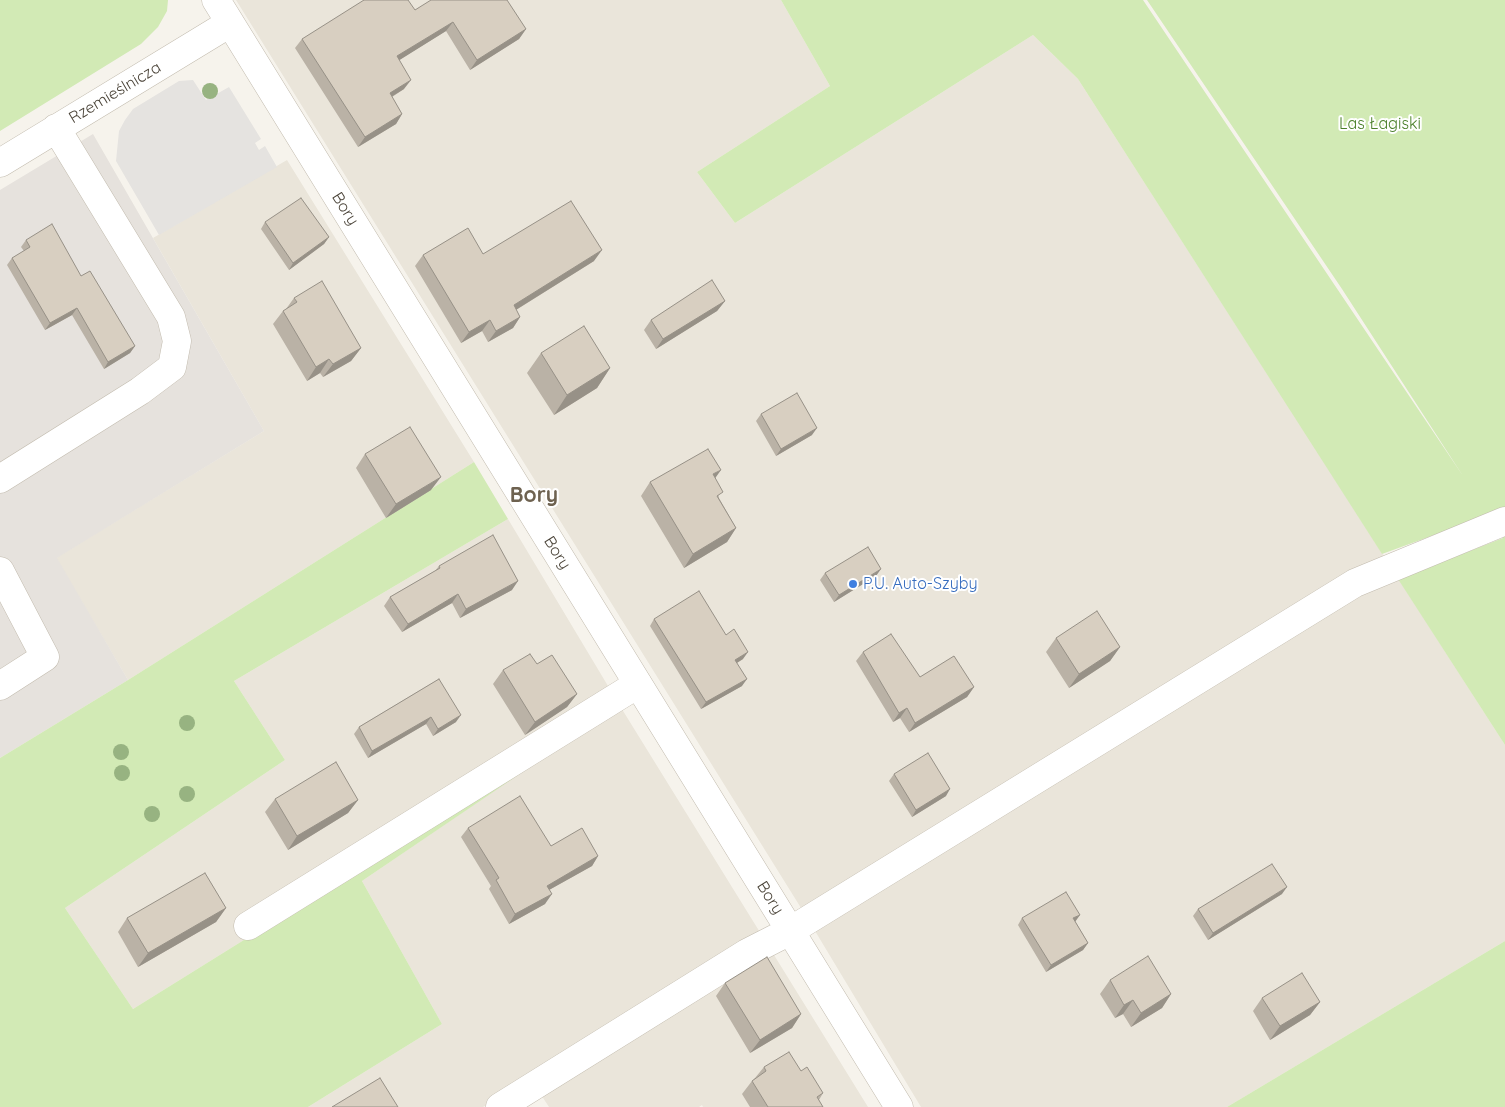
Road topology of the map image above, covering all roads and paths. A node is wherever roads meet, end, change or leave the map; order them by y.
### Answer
1 (216, 0) edge
2 (230, 23) junction
3 (56, 128) junction
4 (0, 163) edge
5 (0, 478) edge
6 (1505, 521) edge
7 (0, 571) edge
8 (638, 684) junction
9 (0, 686) edge
10 (248, 926) dead end
11 (790, 931) junction
12 (500, 1107) edge
13 (899, 1107) edge

1 - 2 street, Bory
2 - 3 street, Rzemieślnicza
2 - 8 street, Bory
3 - 4 street, Rzemieślnicza
3 - 5 street
6 - 11 street
7 - 9 street
8 - 10 street
8 - 11 street, Bory
11 - 12 street
11 - 13 street, Bory

